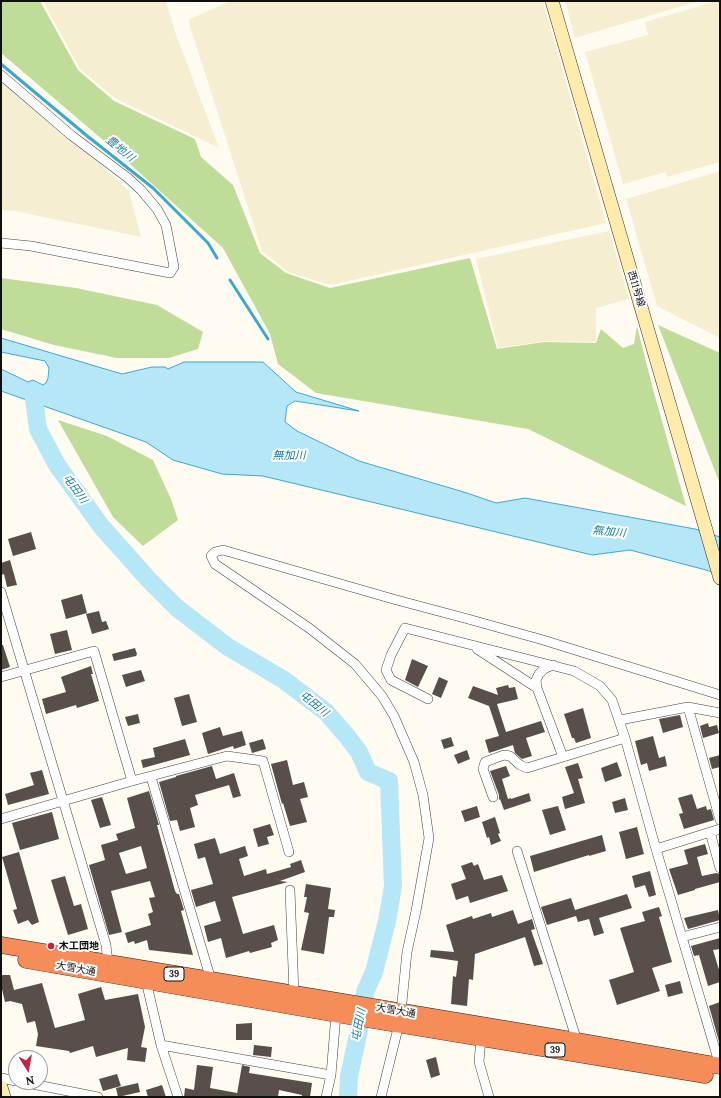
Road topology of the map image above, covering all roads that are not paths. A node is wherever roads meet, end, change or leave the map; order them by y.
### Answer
1 (552, 1) edge
2 (1, 75) edge
3 (1, 243) edge
4 (720, 578) edge
5 (1, 592) edge
6 (470, 645) junction
7 (553, 665) junction
8 (24, 670) junction
9 (1, 677) edge
10 (537, 688) junction
11 (720, 695) edge
12 (428, 699) dead end
13 (688, 707) junction
14 (720, 713) edge
15 (620, 720) junction
16 (625, 738) junction
17 (563, 757) junction
18 (150, 777) junction
19 (132, 781) junction
20 (493, 796) dead end
21 (63, 801) junction
22 (1, 819) edge
23 (720, 820) edge
24 (720, 829) edge
25 (710, 832) junction
26 (656, 849) junction
27 (517, 851) dead end
28 (289, 852) dead end
29 (720, 868) edge
30 (290, 890) dead end
31 (720, 927) edge
32 (682, 937) junction
33 (1, 945) edge
34 (1, 956) edge
35 (108, 963) junction
36 (211, 980) junction
37 (146, 981) junction
38 (294, 994) junction
39 (342, 1011) junction
40 (395, 1017) junction
41 (481, 1038) junction
42 (577, 1041) junction
43 (161, 1044) junction
44 (720, 1066) edge
45 (331, 1075) junction
46 (720, 1077) edge
47 (1, 1087) edge
48 (48, 1087) edge
49 (4, 1097) edge
50 (98, 1097) edge
51 (178, 1097) edge
52 (326, 1097) edge
53 (381, 1097) edge
54 (489, 1097) edge

1 - 4 street, 西11号線
2 - 3 street
5 - 8 street
6 - 7 street
6 - 10 street
6 - 12 street
7 - 10 street
7 - 15 street
8 - 9 street
8 - 19 street
8 - 21 street
10 - 17 street
11 - 40 street
13 - 14 street
13 - 15 street
13 - 23 street
15 - 16 street
16 - 17 street
16 - 26 street
17 - 20 street
18 - 19 street
18 - 28 street
18 - 36 street
19 - 21 street
21 - 22 street
21 - 35 street
24 - 25 street
25 - 26 street
25 - 29 street
26 - 32 street
27 - 42 street
30 - 38 street
31 - 32 street
32 - 44 street
33 - 35 highway, 大雪大通 / 39
34 - 37 highway, 大雪大通 / 39
35 - 36 highway, 大雪大通 / 39
36 - 38 highway, 大雪大通 / 39
37 - 39 highway, 大雪大通 / 39
37 - 43 street
38 - 39 highway, 大雪大通 / 39
39 - 40 highway, 大雪大通 / 39
39 - 45 street
40 - 41 highway, 大雪大通 / 39
40 - 42 highway, 大雪大通 / 39
40 - 53 street
41 - 46 highway, 大雪大通 / 39
41 - 54 street
42 - 44 highway, 大雪大通 / 39
43 - 45 street
43 - 51 street
45 - 52 street
47 - 49 street
48 - 50 street

